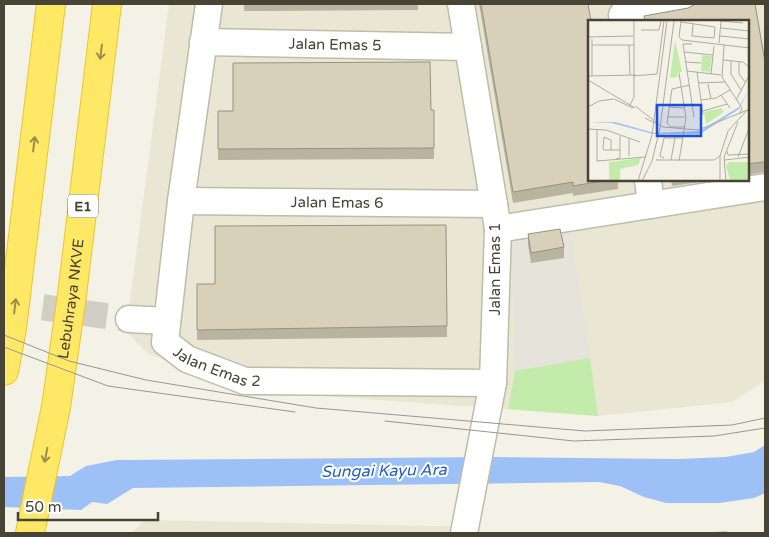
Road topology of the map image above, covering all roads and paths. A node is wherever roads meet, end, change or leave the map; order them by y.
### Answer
1 (51, 4) edge
2 (107, 4) edge
3 (209, 4) edge
4 (461, 4) edge
5 (685, 4) edge
6 (622, 13) edge
7 (203, 42) junction
8 (468, 47) junction
9 (648, 181) edge
10 (765, 187) edge
11 (181, 200) junction
12 (651, 205) junction
13 (496, 217) junction
14 (128, 319) tunnel mouth
15 (167, 322) junction
16 (4, 371) edge
17 (493, 383) junction
18 (464, 530) edge
19 (30, 533) edge

16 -> 1 highway
2 -> 19 highway, Lebuhraya NKVE / E1
3 - 7 street, Jalan Emas 2
4 - 8 street, Jalan Emas 1
5 - 6 street
7 - 8 street, Jalan Emas 5
7 - 11 street, Jalan Emas 2
8 - 13 street, Jalan Emas 1
9 - 12 street
10 - 12 street, Jalan Emas 6
11 - 13 street, Jalan Emas 6
11 - 15 street, Jalan Emas 2
12 - 13 street, Jalan Emas 6
13 - 17 street, Jalan Emas 1
14 - 15 street
15 - 17 street, Jalan Emas 2
17 - 18 street, Jalan Emas 1

